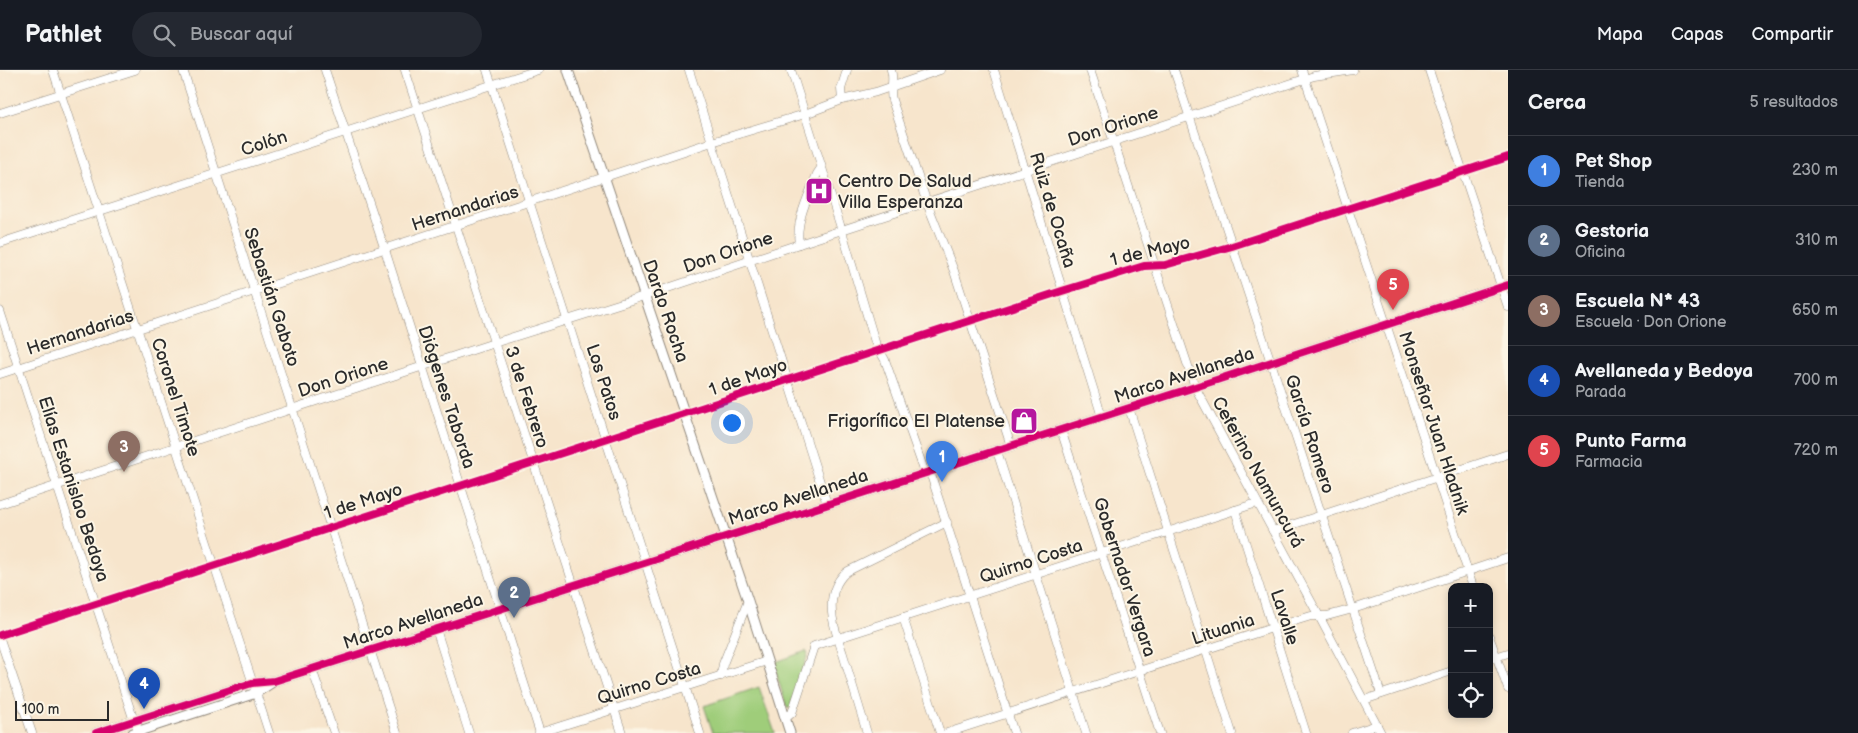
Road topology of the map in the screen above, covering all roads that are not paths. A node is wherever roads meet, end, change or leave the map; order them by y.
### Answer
1 (53, 70) edge
2 (134, 70) edge
3 (183, 70) edge
4 (325, 70) edge
5 (405, 70) edge
6 (487, 70) edge
7 (538, 70) edge
8 (568, 70) edge
9 (689, 70) edge
10 (791, 70) edge
11 (847, 70) edge
12 (891, 70) edge
13 (940, 70) edge
14 (994, 70) edge
15 (1090, 70) edge
16 (1174, 70) edge
17 (1302, 70) edge
18 (1353, 70) edge
19 (1429, 70) edge
20 (1306, 79) junction
21 (492, 85) junction
22 (892, 86) junction
23 (61, 94) junction
24 (842, 100) junction
25 (417, 109) junction
26 (0, 113) edge
27 (805, 114) junction
28 (1190, 117) junction
29 (345, 132) junction
30 (712, 142) junction
31 (1114, 142) junction
32 (1508, 157) edge
33 (822, 168) junction
34 (1024, 170) junction
35 (1464, 172) junction
36 (216, 174) junction
37 (603, 179) junction
38 (529, 202) junction
39 (927, 203) junction
40 (1348, 208) junction
41 (99, 212) junction
42 (455, 227) junction
43 (842, 231) junction
44 (0, 243) edge
45 (799, 244) junction
46 (1232, 246) junction
47 (385, 250) junction
48 (750, 260) junction
49 (1154, 265) junction
50 (1505, 286) edge
51 (1062, 291) junction
52 (254, 292) junction
53 (644, 296) junction
54 (1508, 307) edge
55 (0, 311) edge
56 (567, 320) junction
57 (971, 321) junction
58 (1386, 325) junction
59 (138, 329) junction
60 (494, 343) junction
61 (879, 350) junction
62 (1271, 363) junction
63 (422, 367) junction
64 (19, 368) junction
65 (0, 374) edge
66 (787, 379) junction
67 (1195, 387) junction
68 (1129, 408) junction
69 (293, 410) junction
70 (684, 414) junction
71 (1102, 417) junction
72 (1061, 430) junction
73 (606, 438) junction
74 (1011, 446) junction
75 (177, 447) junction
76 (997, 451) junction
77 (1508, 454) edge
78 (533, 462) junction
79 (927, 472) junction
80 (1437, 478) junction
81 (56, 486) junction
82 (460, 486) junction
83 (1257, 503) junction
84 (0, 504) edge
85 (827, 504) junction
86 (1235, 510) junction
87 (1321, 516) junction
88 (947, 522) junction
89 (331, 527) junction
90 (1273, 531) junction
91 (1168, 533) junction
92 (726, 536) junction
93 (1102, 553) junction
94 (1508, 558) edge
95 (646, 562) junction
96 (215, 565) junction
97 (1468, 571) junction
98 (1036, 575) junction
99 (1472, 583) edge
100 (573, 585) junction
101 (969, 596) junction
102 (748, 601) junction
103 (95, 604) junction
104 (501, 609) junction
105 (1353, 609) junction
106 (1319, 616) junction
107 (903, 617) junction
108 (1272, 628) junction
109 (436, 629) junction
110 (0, 635) edge
111 (838, 638) junction
112 (0, 639) edge
113 (370, 650) junction
114 (1206, 650) junction
115 (1508, 653) edge
116 (1493, 658) edge
117 (767, 661) junction
118 (312, 669) junction
119 (1140, 671) junction
120 (1448, 672) edge
121 (722, 676) junction
122 (274, 681) junction
123 (252, 683) junction
124 (685, 687) junction
125 (1508, 690) edge
126 (256, 692) junction
127 (1074, 692) junction
128 (1382, 694) junction
129 (1364, 700) junction
130 (614, 709) junction
131 (1008, 714) junction
132 (786, 718) junction
133 (134, 721) junction
134 (1376, 725) junction
135 (137, 732) edge
136 (32, 733) edge
137 (96, 733) edge
138 (269, 733) edge
139 (334, 733) edge
140 (397, 733) edge
141 (470, 733) edge
142 (540, 733) edge
143 (622, 733) edge
144 (700, 733) edge
145 (790, 733) edge
146 (867, 733) edge
147 (940, 733) edge
148 (947, 733) edge
149 (1014, 733) edge
150 (1086, 733) edge
151 (1160, 733) edge
152 (1232, 733) edge
153 (1306, 733) edge
154 (1352, 733) edge
155 (1381, 733) edge

1 - 23 street, Coronel Timote
2 - 23 street
3 - 36 street, Sebastián Gaboto
4 - 29 street, Diógenes Taborda
5 - 25 street, 3 de Febrero
6 - 21 street, Los Patos
7 - 21 street, Colón
8 - 37 street, Dardo Rocha
9 - 30 street
10 - 27 street
11 - 24 street
12 - 22 street
13 - 22 street, Hernandarias
14 - 34 street, Ruiz de Ocaña
15 - 31 street, Ceferino Namuncurá
16 - 28 street, García Romero
17 - 20 street, Monseñor Juan Hladnik
18 - 20 street, Don Orione
19 - 35 street
20 - 28 street, Don Orione
20 - 40 street, Monseñor Juan Hladnik
21 - 25 street, Colón
21 - 38 street, Los Patos
22 - 24 street, Hernandarias
22 - 39 street
23 - 26 street
23 - 41 street, Coronel Timote
24 - 27 street, Hernandarias
25 - 29 street, Colón
25 - 42 street, 3 de Febrero
27 - 30 street, Hernandarias
27 - 33 street
28 - 31 street, Don Orione
28 - 46 street, García Romero
29 - 36 street, Colón
29 - 47 street, Diógenes Taborda
30 - 37 street, Hernandarias
30 - 48 street
31 - 34 street, Don Orione
31 - 49 street, Ceferino Namuncurá
32 - 35 street, 1 de Mayo
33 - 43 street
33 - 45 street
34 - 39 street, Don Orione
34 - 51 street, Ruiz de Ocaña
35 - 40 street, 1 de Mayo
35 - 50 street
36 - 41 street, Colón
36 - 52 street, Sebastián Gaboto
37 - 38 street, Hernandarias
37 - 53 street, Dardo Rocha
38 - 42 street, Hernandarias
38 - 56 street, Los Patos
39 - 43 street, Don Orione
39 - 57 street
40 - 46 street, 1 de Mayo
40 - 58 street, Monseñor Juan Hladnik
41 - 44 street, Colón
41 - 59 street, Coronel Timote
42 - 47 street, Hernandarias
42 - 60 street, 3 de Febrero
43 - 45 street, Don Orione
43 - 61 street
45 - 48 street, Don Orione
46 - 49 street, 1 de Mayo
46 - 62 street, García Romero
47 - 52 street, Hernandarias
47 - 63 street, Diógenes Taborda
48 - 53 street, Don Orione
48 - 66 street
49 - 51 street, 1 de Mayo
49 - 67 street, Ceferino Namuncurá
50 - 54 street
50 - 58 street, Marco Avellaneda
51 - 57 street, 1 de Mayo
51 - 71 street, Ruiz de Ocaña
52 - 59 street, Hernandarias
52 - 69 street, Sebastián Gaboto
53 - 56 street, Don Orione
53 - 70 street, Dardo Rocha
55 - 64 street, Elías Estanislao Bedoya
56 - 60 street, Don Orione
56 - 73 street, Los Patos
57 - 61 street, 1 de Mayo
57 - 74 street
58 - 62 street, Marco Avellaneda
58 - 80 street, Monseñor Juan Hladnik
59 - 64 street, Hernandarias
59 - 75 street, Coronel Timote
60 - 63 street, Don Orione
60 - 78 street, 3 de Febrero
61 - 66 street, 1 de Mayo
61 - 79 street
62 - 67 street, Marco Avellaneda
62 - 87 street, García Romero
63 - 69 street, Don Orione
63 - 82 street, Diógenes Taborda
64 - 65 street, Hernandarias
64 - 81 street, Elías Estanislao Bedoya
66 - 70 street, 1 de Mayo
66 - 85 street
67 - 68 street, Marco Avellaneda
67 - 83 street, Ceferino Namuncurá
68 - 71 street, Marco Avellaneda
68 - 91 street
69 - 75 street, Don Orione
69 - 89 street, Sebastián Gaboto
70 - 73 street, 1 de Mayo
70 - 92 street, Dardo Rocha
71 - 72 street, Marco Avellaneda
72 - 74 street, Marco Avellaneda
72 - 93 street, Gobernador Vergara
73 - 78 street, 1 de Mayo
73 - 95 street, Los Patos
74 - 76 street, Marco Avellaneda
75 - 81 street, Don Orione
75 - 96 street, Coronel Timote
76 - 79 street, Marco Avellaneda
76 - 98 street
77 - 80 street
78 - 82 street, 1 de Mayo
78 - 100 street, 3 de Febrero
79 - 85 street, Marco Avellaneda
79 - 88 street
80 - 87 street
80 - 97 street, Monseñor Juan Hladnik
81 - 84 street, Don Orione
81 - 103 street, Elías Estanislao Bedoya
82 - 89 street, 1 de Mayo
82 - 104 street, Diógenes Taborda
83 - 86 street, Quirno Costa
83 - 90 street, Ceferino Namuncurá
85 - 92 street, Marco Avellaneda
86 - 91 street, Quirno Costa
86 - 108 street, Lavalle
87 - 90 street
87 - 105 street, García Romero
88 - 101 street
88 - 111 street
89 - 96 street, 1 de Mayo
89 - 113 street, Sebastián Gaboto
90 - 106 street, Ceferino Namuncurá
91 - 93 street, Quirno Costa
91 - 114 street
92 - 95 street, Marco Avellaneda
92 - 102 street, Dardo Rocha
93 - 98 street, Quirno Costa
93 - 119 street, Gobernador Vergara
94 - 97 street, Lituania
95 - 100 street, Marco Avellaneda
95 - 124 street, Los Patos
96 - 103 street, 1 de Mayo
96 - 123 street, Coronel Timote
97 - 99 street, Monseñor Juan Hladnik
97 - 105 street, Lituania
98 - 101 street, Quirno Costa
98 - 127 street
100 - 104 street, Marco Avellaneda
100 - 130 street, 3 de Febrero
101 - 107 street, Quirno Costa
101 - 131 street
102 - 117 street, Dardo Rocha
102 - 121 street
103 - 110 street, 1 de Mayo
103 - 133 street, Elías Estanislao Bedoya
104 - 109 street, Marco Avellaneda
104 - 142 street, Diógenes Taborda
105 - 106 street, Lituania
105 - 128 street, García Romero
106 - 108 street, Lituania
106 - 129 street, Ceferino Namuncurá
107 - 111 street, Quirno Costa
107 - 147 street
108 - 114 street, Lituania
108 - 153 street, Lavalle
109 - 113 street, Marco Avellaneda
109 - 141 street
111 - 132 street, Quirno Costa
111 - 146 street
112 - 136 street
113 - 118 street, Marco Avellaneda
113 - 140 street, Sebastián Gaboto
114 - 119 street, Lituania
114 - 152 street
115 - 116 street
116 - 125 street
117 - 121 street, Quirno Costa
117 - 132 street, Dardo Rocha
118 - 122 street, Marco Avellaneda
118 - 139 street
119 - 127 street, Lituania
119 - 151 street, Gobernador Vergara
120 - 128 street
121 - 124 street, Quirno Costa
122 - 123 street, Marco Avellaneda
122 - 126 street, Marco Avellaneda
123 - 126 street, Coronel Timote
123 - 133 street, Marco Avellaneda
124 - 130 street, Quirno Costa
124 - 144 street, Los Patos
126 - 135 street, Marco Avellaneda
126 - 138 street, Coronel Timote
127 - 131 street, Lituania
127 - 150 street
128 - 129 street
129 - 134 street, Ceferino Namuncurá
130 - 142 street, Quirno Costa
130 - 143 street, 3 de Febrero
131 - 148 street, Lituania
131 - 149 street
132 - 145 street, Dardo Rocha
133 - 135 street, Elías Estanislao Bedoya
133 - 137 street, Marco Avellaneda
134 - 154 street
134 - 155 street, Ceferino Namuncurá

